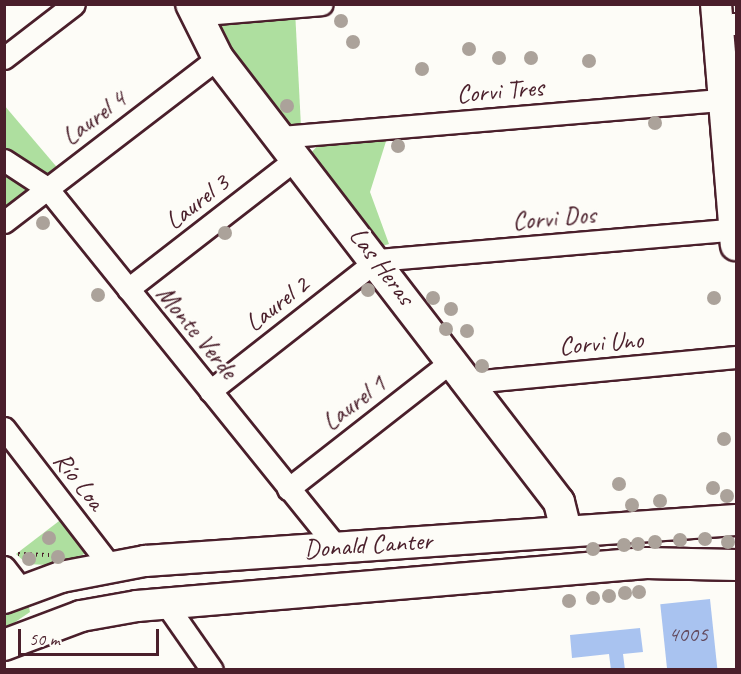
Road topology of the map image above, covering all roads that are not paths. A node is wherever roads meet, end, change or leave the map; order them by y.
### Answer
1 (74, 4) edge
2 (322, 4) edge
3 (192, 10) edge
4 (724, 18) edge
5 (218, 57) junction
6 (4, 58) edge
7 (724, 100) junction
8 (732, 141) edge
9 (289, 147) junction
10 (4, 160) edge
11 (47, 188) junction
12 (4, 222) edge
13 (736, 237) edge
14 (377, 260) junction
15 (128, 289) junction
16 (736, 357) edge
17 (462, 371) junction
18 (210, 391) junction
19 (4, 428) edge
20 (288, 489) junction
21 (731, 522) edge
22 (646, 525) junction
23 (566, 530) junction
24 (338, 548) junction
25 (646, 563) junction
26 (736, 565) edge
27 (111, 567) junction
28 (10, 585) edge
29 (166, 604) junction
30 (4, 645) edge
31 (212, 669) edge

1 - 6 street
2 - 3 street
3 - 5 main road, Las Heras
4 - 7 main road
5 - 9 main road, Las Heras
5 - 11 street, Laurel 4
7 - 8 main road
7 - 9 street, Corvi Tres
8 - 13 main road
9 - 14 main road, Las Heras
9 - 15 street, Laurel 3
10 - 11 street, Monte Verde
11 - 12 street, Laurel 4
11 - 15 street, Monte Verde
13 - 14 street, Corvi Dos
14 - 17 main road, Las Heras
14 - 18 street, Laurel 2
15 - 18 street, Monte Verde
16 - 17 street, Corvi Uno
17 - 20 street, Laurel 1
17 - 23 main road, Las Heras
18 - 20 street, Monte Verde
19 - 27 street, Río Loa
20 - 24 street, Monte Verde
21 - 22 main road, Donald Canter
22 - 23 main road, Donald Canter
22 - 25 main road
23 - 24 main road, Donald Canter
24 - 27 main road, Donald Canter
25 - 26 main road, Donald Canter
25 - 29 main road, Donald Canter
27 - 28 main road, Donald Canter
29 - 30 main road, Donald Canter
29 - 31 street

